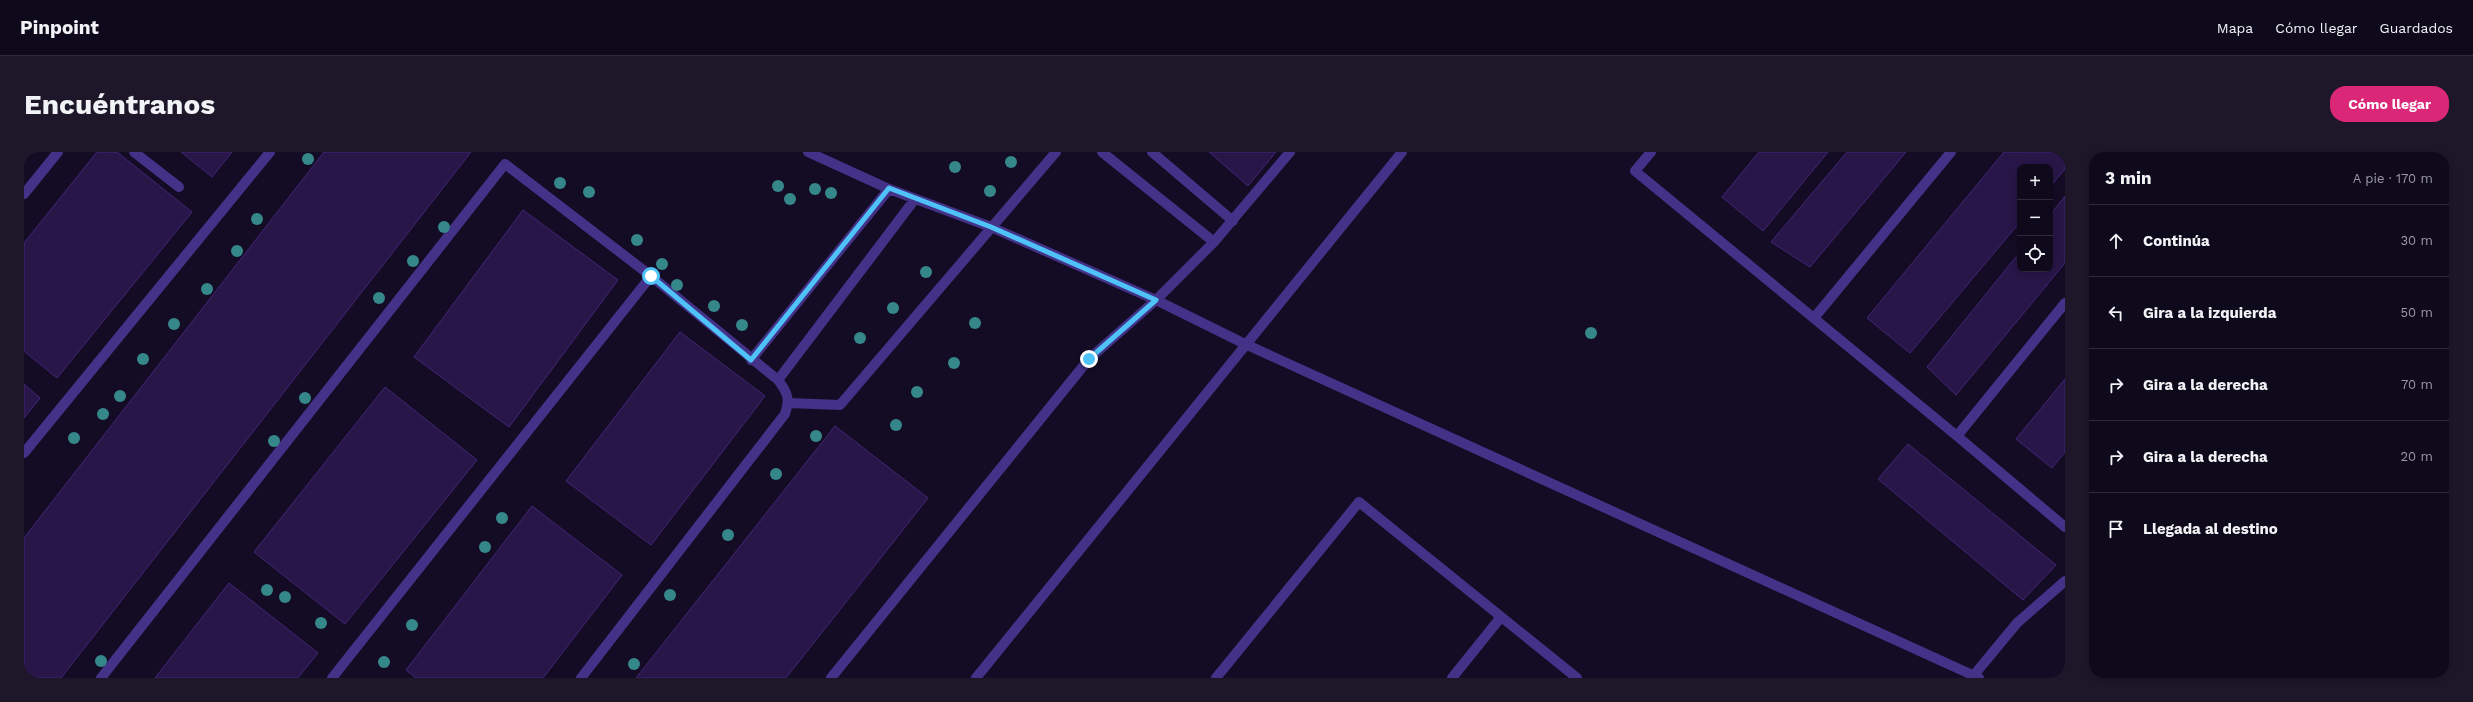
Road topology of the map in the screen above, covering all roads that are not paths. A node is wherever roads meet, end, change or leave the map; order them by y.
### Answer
1 (58, 152) edge
2 (134, 152) edge
3 (270, 152) edge
4 (808, 152) edge
5 (1056, 152) edge
6 (1102, 152) edge
7 (1152, 152) edge
8 (1290, 152) edge
9 (1402, 152) edge
10 (1651, 152) edge
11 (1952, 152) edge
12 (179, 187) dead end
13 (889, 188) junction
14 (24, 194) edge
15 (915, 199) junction
16 (1233, 221) junction
17 (991, 227) junction
18 (1214, 242) junction
19 (651, 276) junction
20 (1156, 300) junction
21 (2065, 303) edge
22 (1814, 318) junction
23 (1245, 344) junction
24 (751, 360) junction
25 (778, 380) junction
26 (789, 402) junction
27 (1957, 436) junction
28 (24, 453) edge
29 (2065, 527) edge
30 (2065, 581) edge
31 (1501, 617) junction
32 (1976, 677) edge
33 (101, 678) edge
34 (332, 678) edge
35 (580, 678) edge
36 (831, 678) edge
37 (976, 678) edge
38 (1216, 678) edge
39 (1452, 678) edge
40 (1577, 678) edge

1 - 14 street
2 - 12 street
3 - 28 street
4 - 13 street
5 - 17 street
6 - 18 street
7 - 16 street
8 - 16 street
9 - 23 street
10 - 22 street
11 - 22 street
13 - 15 street
13 - 24 street
15 - 17 street
15 - 25 street
16 - 18 street
17 - 20 street
17 - 26 street
18 - 20 street
19 - 24 street
19 - 33 street
19 - 34 street
20 - 23 street
20 - 36 street
21 - 27 street
22 - 27 street
23 - 32 street
23 - 37 street
24 - 25 street
25 - 26 street
26 - 35 street
27 - 29 street
30 - 32 street
31 - 38 street
31 - 39 street
31 - 40 street

